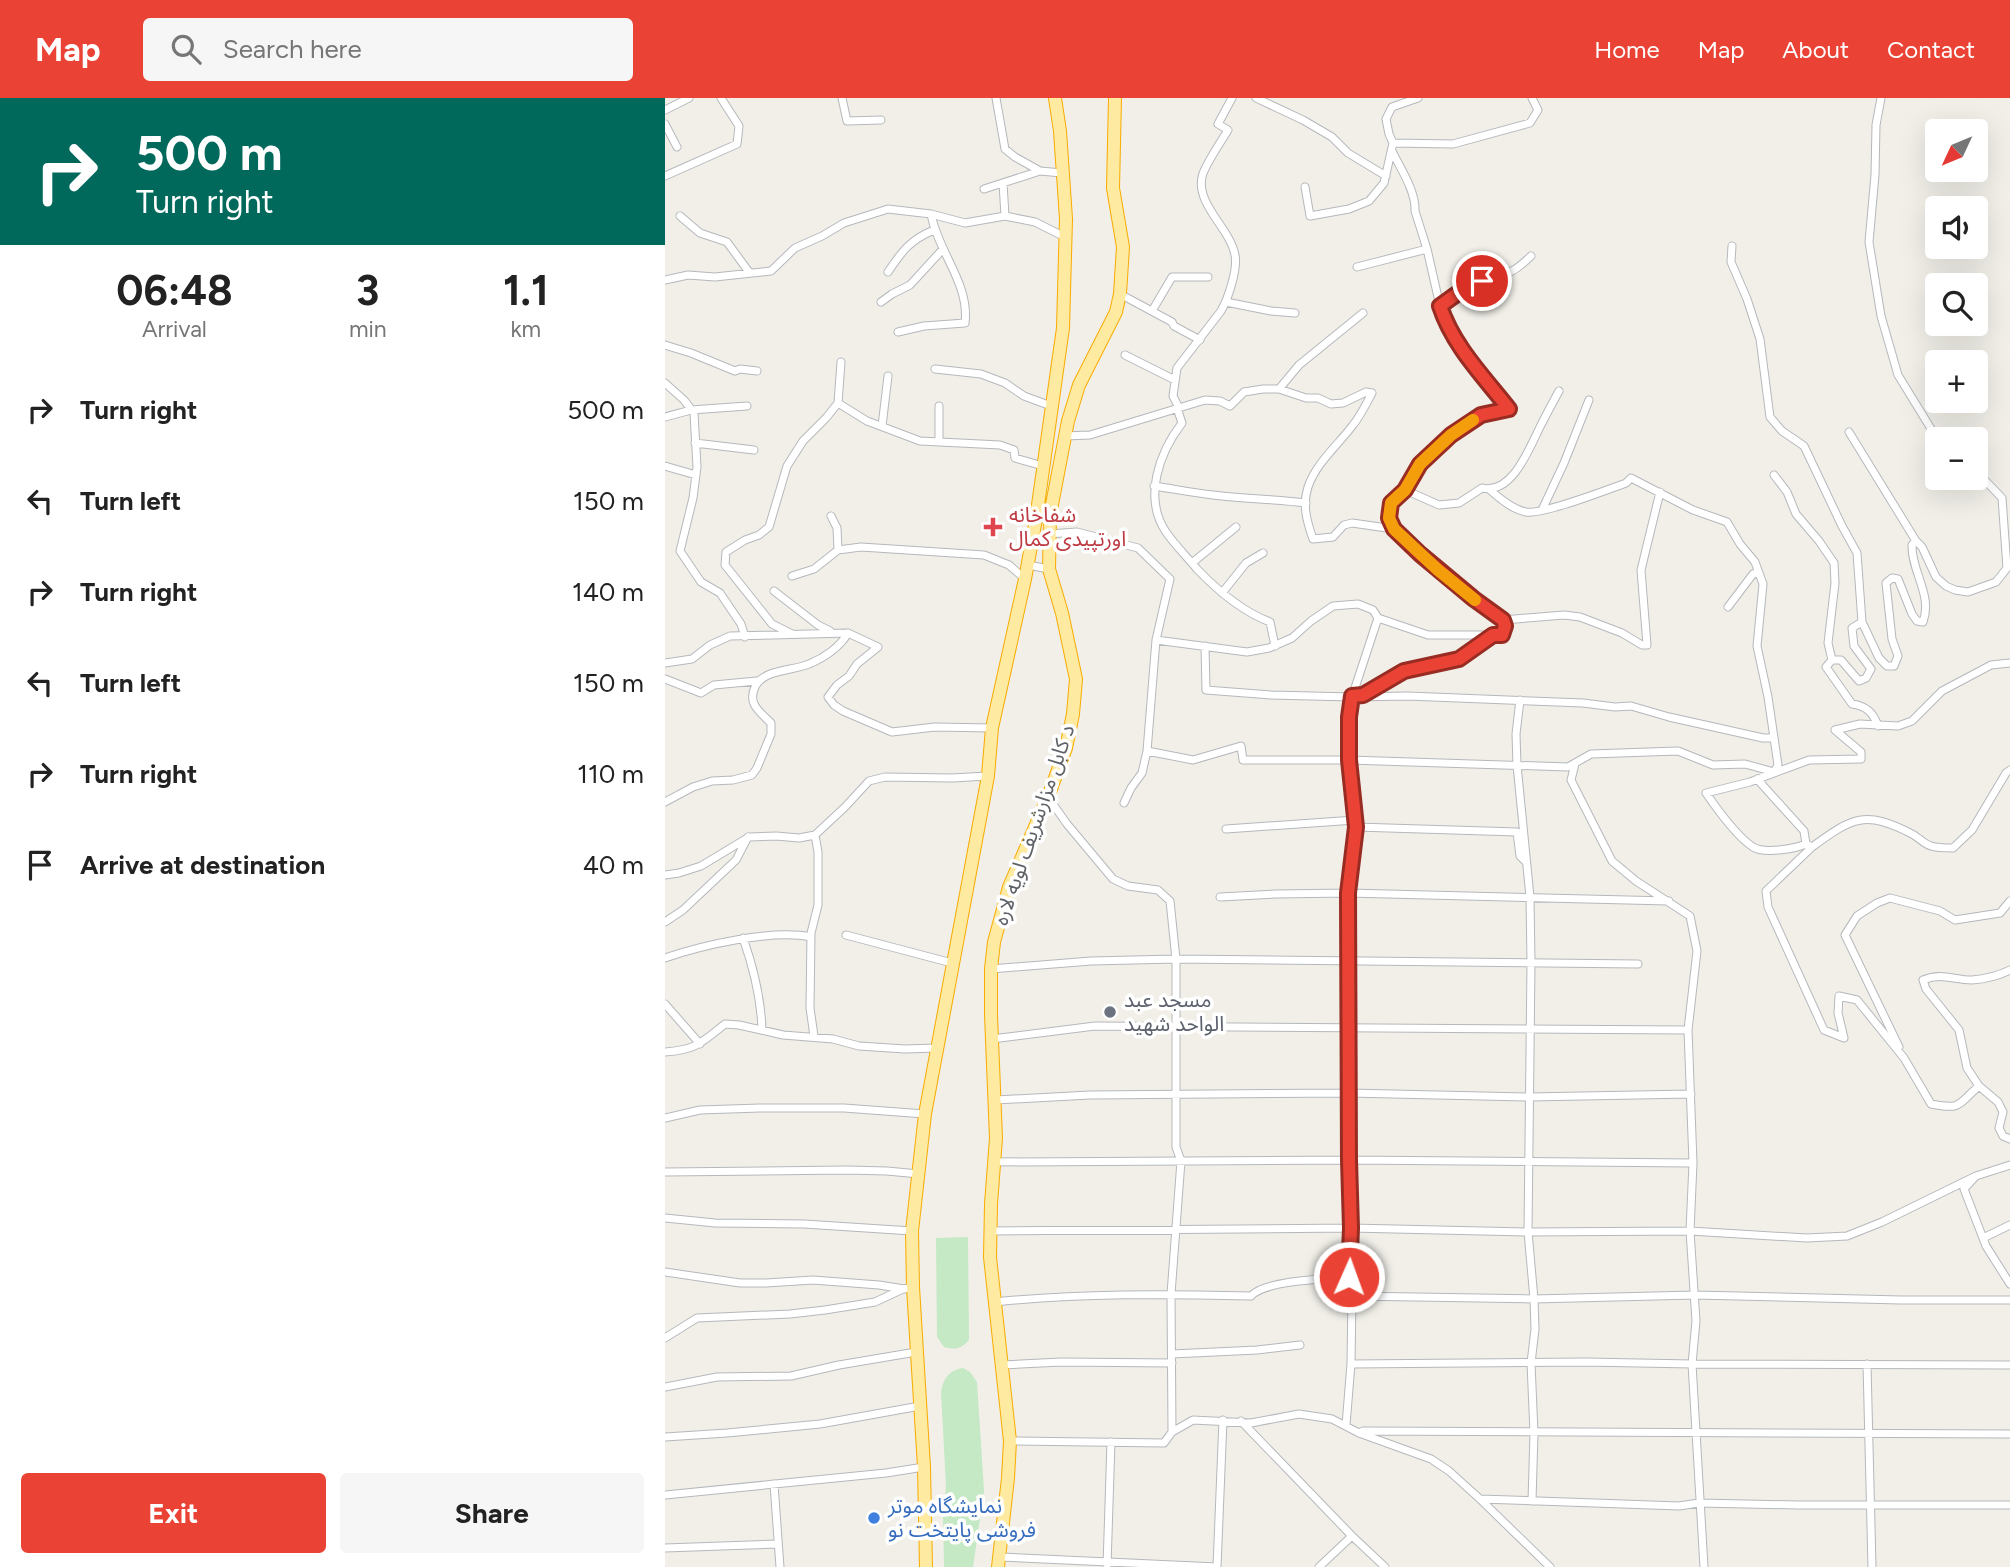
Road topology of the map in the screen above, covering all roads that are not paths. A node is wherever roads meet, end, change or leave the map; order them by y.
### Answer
1 (689, 98) edge
2 (721, 98) edge
3 (842, 98) edge
4 (996, 98) edge
5 (1055, 98) edge
6 (1115, 98) edge
7 (1232, 98) edge
8 (1256, 98) edge
9 (1419, 98) edge
10 (1532, 98) edge
11 (1881, 98) edge
12 (665, 110) edge
13 (881, 120) dead end
14 (665, 124) edge
15 (677, 147) dead end
16 (1393, 147) junction
17 (1040, 171) junction
18 (1062, 173) junction
19 (665, 176) edge
20 (1385, 176) junction
21 (1003, 183) junction
22 (1304, 187) dead end
23 (984, 189) dead end
24 (931, 214) junction
25 (680, 216) dead end
26 (1005, 216) junction
27 (934, 230) junction
28 (1066, 237) junction
29 (1732, 246) dead end
30 (943, 249) junction
31 (1427, 249) junction
32 (1531, 256) dead end
33 (1357, 267) dead end
34 (749, 272) junction
35 (888, 272) dead end
36 (1209, 277) dead end
37 (665, 280) edge
38 (1120, 294) junction
39 (881, 302) dead end
40 (1226, 302) junction
41 (1440, 306) junction
42 (1152, 311) junction
43 (1295, 313) dead end
44 (1363, 313) dead end
45 (898, 332) dead end
46 (1200, 340) junction
47 (665, 345) edge
48 (1125, 355) dead end
49 (841, 362) dead end
50 (935, 369) dead end
51 (757, 371) dead end
52 (888, 376) dead end
53 (1175, 380) junction
54 (665, 383) edge
55 (1279, 389) junction
56 (1559, 391) dead end
57 (1590, 400) dead end
58 (838, 403) junction
59 (747, 406) dead end
60 (939, 406) dead end
61 (1051, 407) junction
62 (1178, 408) junction
63 (691, 410) junction
64 (665, 417) edge
65 (882, 426) junction
66 (1930, 427) edge
67 (1849, 432) dead end
68 (1065, 436) junction
69 (939, 442) junction
70 (695, 443) junction
71 (754, 450) dead end
72 (665, 466) edge
73 (1043, 466) junction
74 (696, 475) junction
75 (1774, 475) dead end
76 (1988, 483) edge
77 (1154, 486) junction
78 (1489, 489) junction
79 (1405, 490) junction
80 (1660, 492) junction
81 (1305, 503) junction
82 (1542, 510) junction
83 (831, 516) dead end
84 (1236, 527) dead end
85 (1394, 529) junction
86 (1049, 534) junction
87 (1916, 541) junction
88 (838, 550) junction
89 (1263, 553) dead end
90 (1192, 563) junction
91 (1028, 565) junction
92 (1049, 569) junction
93 (1758, 573) junction
94 (792, 576) dead end
95 (1025, 579) junction
96 (774, 591) dead end
97 (1222, 593) junction
98 (1728, 607) dead end
99 (1378, 618) junction
100 (1503, 620) junction
101 (1863, 622) junction
102 (834, 633) junction
103 (848, 633) junction
104 (793, 634) junction
105 (1493, 635) junction
106 (745, 637) junction
107 (1156, 640) junction
108 (1205, 646) junction
109 (1275, 646) junction
110 (1832, 660) junction
111 (665, 663) edge
112 (2010, 663) edge
113 (665, 679) edge
114 (757, 681) junction
115 (1363, 695) junction
116 (1352, 696) junction
117 (1520, 700) junction
118 (1878, 726) junction
119 (992, 728) junction
120 (1774, 738) junction
121 (1147, 751) junction
122 (1349, 760) junction
123 (1575, 764) junction
124 (1517, 765) junction
125 (2010, 770) edge
126 (1774, 772) junction
127 (988, 776) junction
128 (1757, 779) junction
129 (1048, 797) junction
130 (665, 802) edge
131 (1124, 803) dead end
132 (1356, 823) junction
133 (1226, 829) dead end
134 (814, 835) junction
135 (749, 836) junction
136 (1809, 846) junction
137 (1526, 861) junction
138 (665, 875) edge
139 (1348, 893) junction
140 (1220, 897) dead end
141 (1529, 897) junction
142 (1669, 901) junction
143 (2010, 901) edge
144 (665, 922) edge
145 (846, 935) dead end
146 (811, 937) junction
147 (744, 938) junction
148 (665, 958) edge
149 (1176, 959) junction
150 (1350, 962) junction
151 (952, 963) junction
152 (1531, 963) junction
153 (1638, 964) dead end
154 (991, 969) junction
155 (2010, 970) edge
156 (665, 1004) edge
157 (1177, 1026) junction
158 (1349, 1028) junction
159 (762, 1030) junction
160 (1529, 1030) junction
161 (1688, 1030) junction
162 (814, 1036) junction
163 (992, 1039) junction
164 (700, 1044) junction
165 (937, 1048) junction
166 (665, 1052) edge
167 (1904, 1058) junction
168 (1979, 1086) junction
169 (1349, 1093) junction
170 (1177, 1094) junction
171 (1691, 1094) junction
172 (1529, 1097) junction
173 (996, 1100) junction
174 (925, 1114) junction
175 (665, 1118) edge
176 (2010, 1139) edge
177 (1349, 1160) junction
178 (1181, 1161) junction
179 (995, 1162) junction
180 (1530, 1163) junction
181 (1693, 1163) junction
182 (2010, 1165) edge
183 (665, 1172) edge
184 (919, 1174) junction
185 (1976, 1176) junction
186 (665, 1218) edge
187 (2010, 1225) edge
188 (1351, 1228) junction
189 (1175, 1229) junction
190 (912, 1231) junction
191 (991, 1231) junction
192 (1690, 1231) junction
193 (1528, 1232) junction
194 (1983, 1238) junction
195 (665, 1272) edge
196 (1349, 1277) junction
197 (2010, 1284) edge
198 (908, 1288) junction
199 (1171, 1294) junction
200 (1695, 1295) junction
201 (1352, 1296) junction
202 (1534, 1299) junction
203 (2010, 1300) edge
204 (995, 1302) junction
205 (665, 1338) edge
206 (1300, 1345) dead end
207 (916, 1352) junction
208 (1172, 1354) junction
209 (1172, 1363) junction
210 (1531, 1363) junction
211 (1352, 1364) junction
212 (1692, 1364) junction
213 (1867, 1364) junction
214 (1001, 1365) junction
215 (2010, 1365) edge
216 (665, 1387) edge
217 (920, 1406) junction
218 (1223, 1420) junction
219 (1241, 1421) junction
220 (1346, 1425) junction
221 (1172, 1432) junction
222 (1697, 1432) junction
223 (1359, 1433) junction
224 (1534, 1433) junction
225 (1868, 1433) junction
226 (2010, 1434) edge
227 (665, 1437) edge
228 (1010, 1441) junction
229 (1111, 1441) junction
230 (924, 1467) junction
231 (774, 1484) junction
232 (665, 1495) edge
233 (1480, 1499) junction
234 (1532, 1502) junction
235 (1699, 1503) junction
236 (1870, 1505) junction
237 (2010, 1505) edge
238 (1352, 1536) junction
239 (778, 1544) junction
240 (665, 1548) edge
241 (999, 1562) edge
242 (1107, 1565) edge
243 (780, 1567) edge
244 (926, 1567) edge
245 (1217, 1567) edge
246 (1319, 1567) edge
247 (1385, 1567) edge
248 (1550, 1567) edge
249 (1703, 1567) edge
250 (1872, 1567) edge

1 - 12 street
2 - 19 street
3 - 13 street
4 - 17 street
5 - 18 highway, د کابل مزارشریف لویه لاره
6 - 38 highway, د کابل مزارشریف لویه لاره
7 - 40 street
8 - 20 street
9 - 16 street
10 - 16 street
11 - 66 street
14 - 15 street
16 - 20 street
16 - 31 street
17 - 18 street
17 - 21 street
18 - 28 highway, د کابل مزارشریف لویه لاره
20 - 22 street
21 - 23 street
21 - 26 street
24 - 26 street
24 - 27 street
24 - 34 street
25 - 34 street
26 - 28 street
27 - 30 street
27 - 35 street
28 - 61 highway, د کابل مزارشریف لویه لاره
29 - 101 street
30 - 39 street
30 - 45 street
31 - 33 street
31 - 41 street
32 - 41 street
34 - 37 street
36 - 42 street
38 - 42 street
38 - 68 highway, د کابل مزارشریف لویه لاره
40 - 43 street
40 - 46 street
41 - 79 street
42 - 46 street
44 - 55 street
46 - 53 street
47 - 51 street
48 - 53 street
49 - 58 street
50 - 61 street
52 - 65 street
53 - 62 street
54 - 63 street
55 - 62 street
55 - 81 street
56 - 78 street
57 - 82 street
58 - 65 street
58 - 104 street
59 - 63 street
60 - 69 street
61 - 73 highway, د کابل مزارشریف لویه لاره
62 - 68 street
62 - 77 street
63 - 64 street
63 - 70 street
65 - 69 street
67 - 87 street
68 - 86 highway, د کابل مزارشریف لویه لاره
69 - 73 street
70 - 71 street
70 - 74 street
72 - 74 street
73 - 91 highway, د کابل مزارشریف لویه لاره
74 - 106 street
75 - 110 street
76 - 87 street
77 - 81 street
77 - 90 street
78 - 79 street
78 - 82 street
79 - 85 street
80 - 82 street
80 - 93 street
80 - 100 street
81 - 85 street
83 - 88 street
84 - 90 street
85 - 100 street
86 - 92 highway, د کابل مزارشریف لویه لاره
86 - 107 street
87 - 101 street
88 - 94 street
88 - 95 street
89 - 97 street
90 - 97 street
91 - 92 street
91 - 95 highway, د کابل مزارشریف لویه لاره
92 - 129 highway, د کابل مزارشریف لویه لاره
93 - 98 street
93 - 120 street
95 - 119 highway, د کابل مزارشریف لویه لاره
96 - 102 street
97 - 109 street
99 - 105 street
99 - 109 street
99 - 116 street
100 - 105 street
101 - 110 street
102 - 103 street
102 - 104 street
103 - 114 street
103 - 119 street
104 - 106 street
105 - 115 street
106 - 111 street
107 - 108 street
107 - 121 street
108 - 109 street
108 - 116 street
110 - 118 street
112 - 118 street
113 - 114 street
114 - 130 street
115 - 116 street
115 - 117 street
116 - 122 street
117 - 120 street
117 - 124 street
118 - 126 street
119 - 127 highway, د کابل مزارشریف لویه لاره
120 - 126 street
121 - 122 street
121 - 131 street
122 - 124 street
122 - 132 street
123 - 124 street
123 - 126 street
123 - 142 street
124 - 137 street
125 - 136 street
126 - 128 street
127 - 134 street
127 - 151 highway, د کابل مزارشریف لویه لاره
128 - 136 street
128 - 136 street
129 - 149 street
129 - 154 highway, د کابل مزارشریف لویه لاره
132 - 133 street
132 - 137 street
132 - 139 street
134 - 135 street
134 - 146 street
135 - 138 street
135 - 144 street
136 - 167 street
137 - 141 street
139 - 140 street
139 - 141 street
139 - 150 street
141 - 142 street
141 - 152 street
142 - 161 street
143 - 167 street
145 - 151 street
146 - 147 street
146 - 162 street
147 - 148 street
147 - 159 street
149 - 150 street
149 - 154 street
149 - 157 street
150 - 152 street
150 - 158 street
151 - 165 highway, د کابل مزارشریف لویه لاره
152 - 153 street
152 - 160 street
154 - 163 highway, د کابل مزارشریف لویه لاره
155 - 168 street
156 - 164 street
157 - 158 street
157 - 163 street
157 - 170 street
158 - 160 street
158 - 169 street
159 - 162 street
159 - 164 street
160 - 161 street
160 - 172 street
161 - 171 street
162 - 165 street
163 - 173 highway, د کابل مزارشریف لویه لاره
164 - 166 street
165 - 174 highway, د کابل مزارشریف لویه لاره
167 - 168 street
168 - 176 street
169 - 170 street
169 - 172 street
169 - 177 street
170 - 173 street
170 - 178 street
171 - 172 street
171 - 181 street
172 - 180 street
173 - 179 highway, د کابل مزارشریف لویه لاره
174 - 175 street
174 - 184 highway, د کابل مزارشریف لویه لاره
177 - 178 street
177 - 180 street
177 - 188 street
178 - 179 street
178 - 189 street
179 - 191 highway, د کابل مزارشریف لویه لاره
180 - 181 street
180 - 193 street
181 - 192 street
182 - 185 street
183 - 184 street
184 - 190 highway, د کابل مزارشریف لویه لاره
185 - 192 street
185 - 194 street
186 - 190 street
187 - 194 street
188 - 189 street
188 - 193 street
188 - 196 street
189 - 191 street
189 - 199 street
190 - 198 highway, د کابل مزارشریف لویه لاره
191 - 204 highway, د کابل مزارشریف لویه لاره
192 - 193 street
192 - 200 street
193 - 202 street
194 - 197 street
195 - 198 street
196 - 199 street
196 - 201 street
198 - 205 street
198 - 207 highway, د کابل مزارشریف لویه لاره
199 - 204 street
199 - 208 street
200 - 202 street
200 - 203 street
200 - 212 street
201 - 202 street
201 - 211 street
202 - 210 street
204 - 214 highway, د کابل مزارشریف لویه لاره
206 - 208 street
207 - 216 street
207 - 217 highway, د کابل مزارشریف لویه لاره
208 - 209 street
209 - 214 street
209 - 221 street
210 - 211 street
210 - 212 street
210 - 224 street
211 - 220 street
212 - 213 street
212 - 222 street
213 - 215 street
213 - 225 street
214 - 228 highway, د کابل مزارشریف لویه لاره
217 - 227 street
217 - 230 highway, د کابل مزارشریف لویه لاره
218 - 219 street
218 - 221 street
218 - 245 street
219 - 220 street
219 - 238 street
220 - 223 street
221 - 229 street
222 - 224 street
222 - 225 street
222 - 235 street
223 - 224 street
223 - 233 street
224 - 234 street
225 - 226 street
225 - 236 street
228 - 229 street
228 - 241 highway, د کابل مزارشریف لویه لاره
229 - 242 street
230 - 231 street
230 - 244 highway, د کابل مزارشریف لویه لاره
231 - 232 street
231 - 239 street
233 - 234 street
233 - 248 street
234 - 235 street
235 - 236 street
235 - 249 street
236 - 237 street
236 - 250 street
238 - 246 street
238 - 247 street
239 - 240 street
239 - 243 street
241 - 242 street
242 - 245 street

